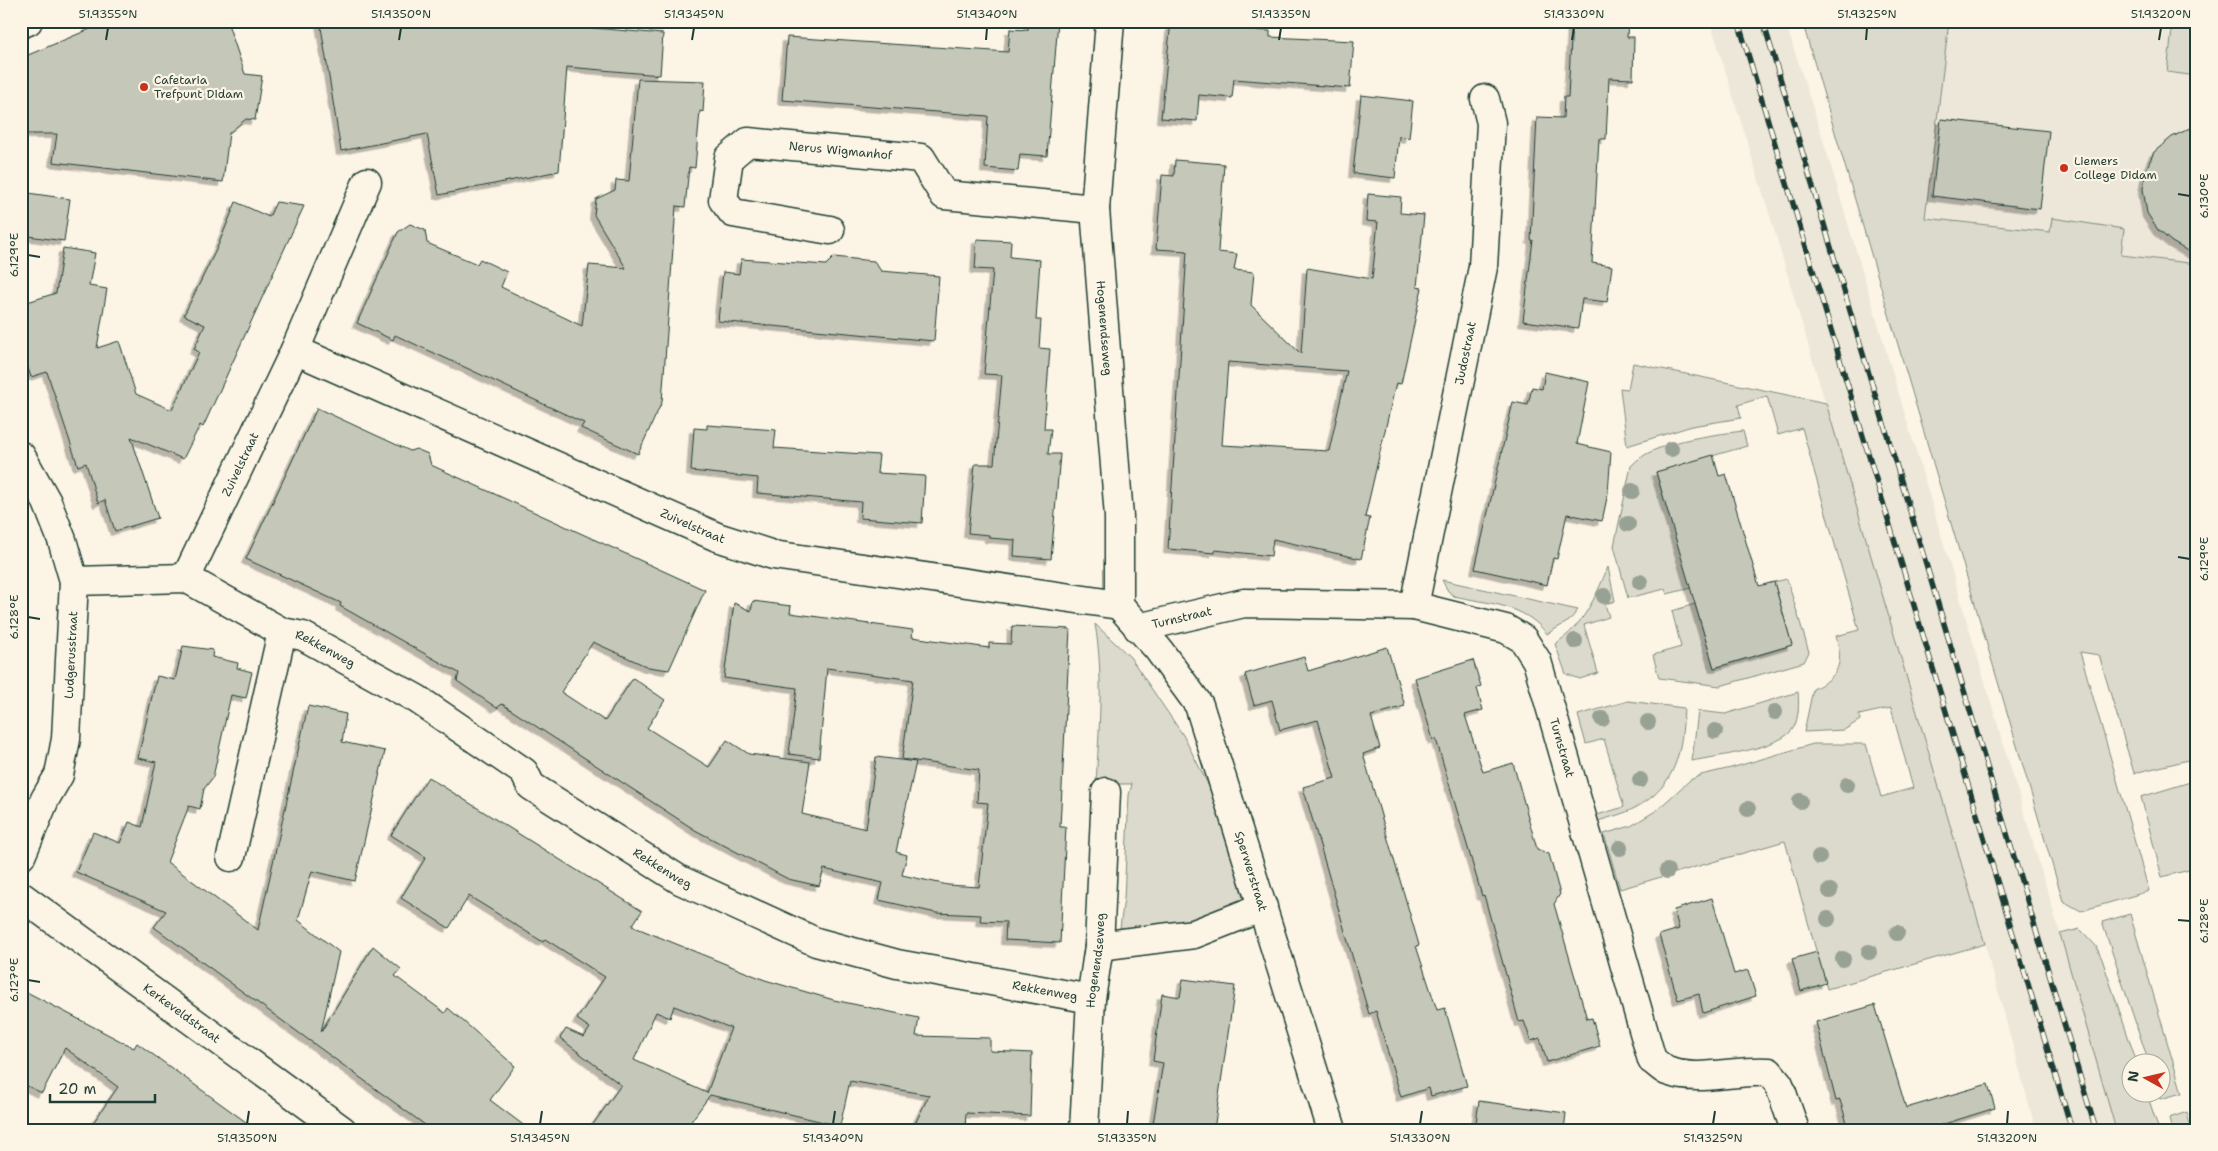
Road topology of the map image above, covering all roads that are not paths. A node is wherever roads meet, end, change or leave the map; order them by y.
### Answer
1 (28, 21) edge
2 (1110, 21) edge
3 (21, 24) edge
4 (1485, 99) dead end
5 (368, 182) dead end
6 (1095, 209) junction
7 (830, 230) dead end
8 (295, 350) junction
9 (21, 456) edge
10 (186, 578) junction
11 (74, 581) junction
12 (1119, 605) junction
13 (1414, 606) junction
14 (1138, 628) junction
15 (282, 632) junction
16 (1106, 792) dead end
17 (21, 856) edge
18 (232, 858) dead end
19 (21, 896) edge
20 (1263, 907) junction
21 (1099, 946) junction
22 (1092, 999) junction
23 (342, 1130) edge
24 (1084, 1130) edge
25 (1332, 1130) edge
26 (1795, 1130) edge

1 - 3 street
2 - 6 street, Hogenendseweg
4 - 13 street, Judostraat
5 - 8 street, Zuivelstraat
6 - 7 street, Nerus Wigmanhof
6 - 12 street, Hogenendseweg
8 - 10 street, Zuivelstraat
8 - 12 street, Zuivelstraat
9 - 11 street, Ludgerusstraat
10 - 11 street
10 - 15 street, Rekkenweg
11 - 17 street, Ludgerusstraat
12 - 14 street
13 - 14 street, Turnstraat
13 - 26 street, Turnstraat
14 - 20 street, Sperwerstraat
15 - 18 street, Rekkenweg
15 - 22 street, Rekkenweg
16 - 21 street, Hogenendseweg
19 - 23 street, Kerkeveldstraat
20 - 21 street
20 - 25 street, Sperwerstraat
21 - 22 street, Hogenendseweg
22 - 24 street, Hogenendseweg

